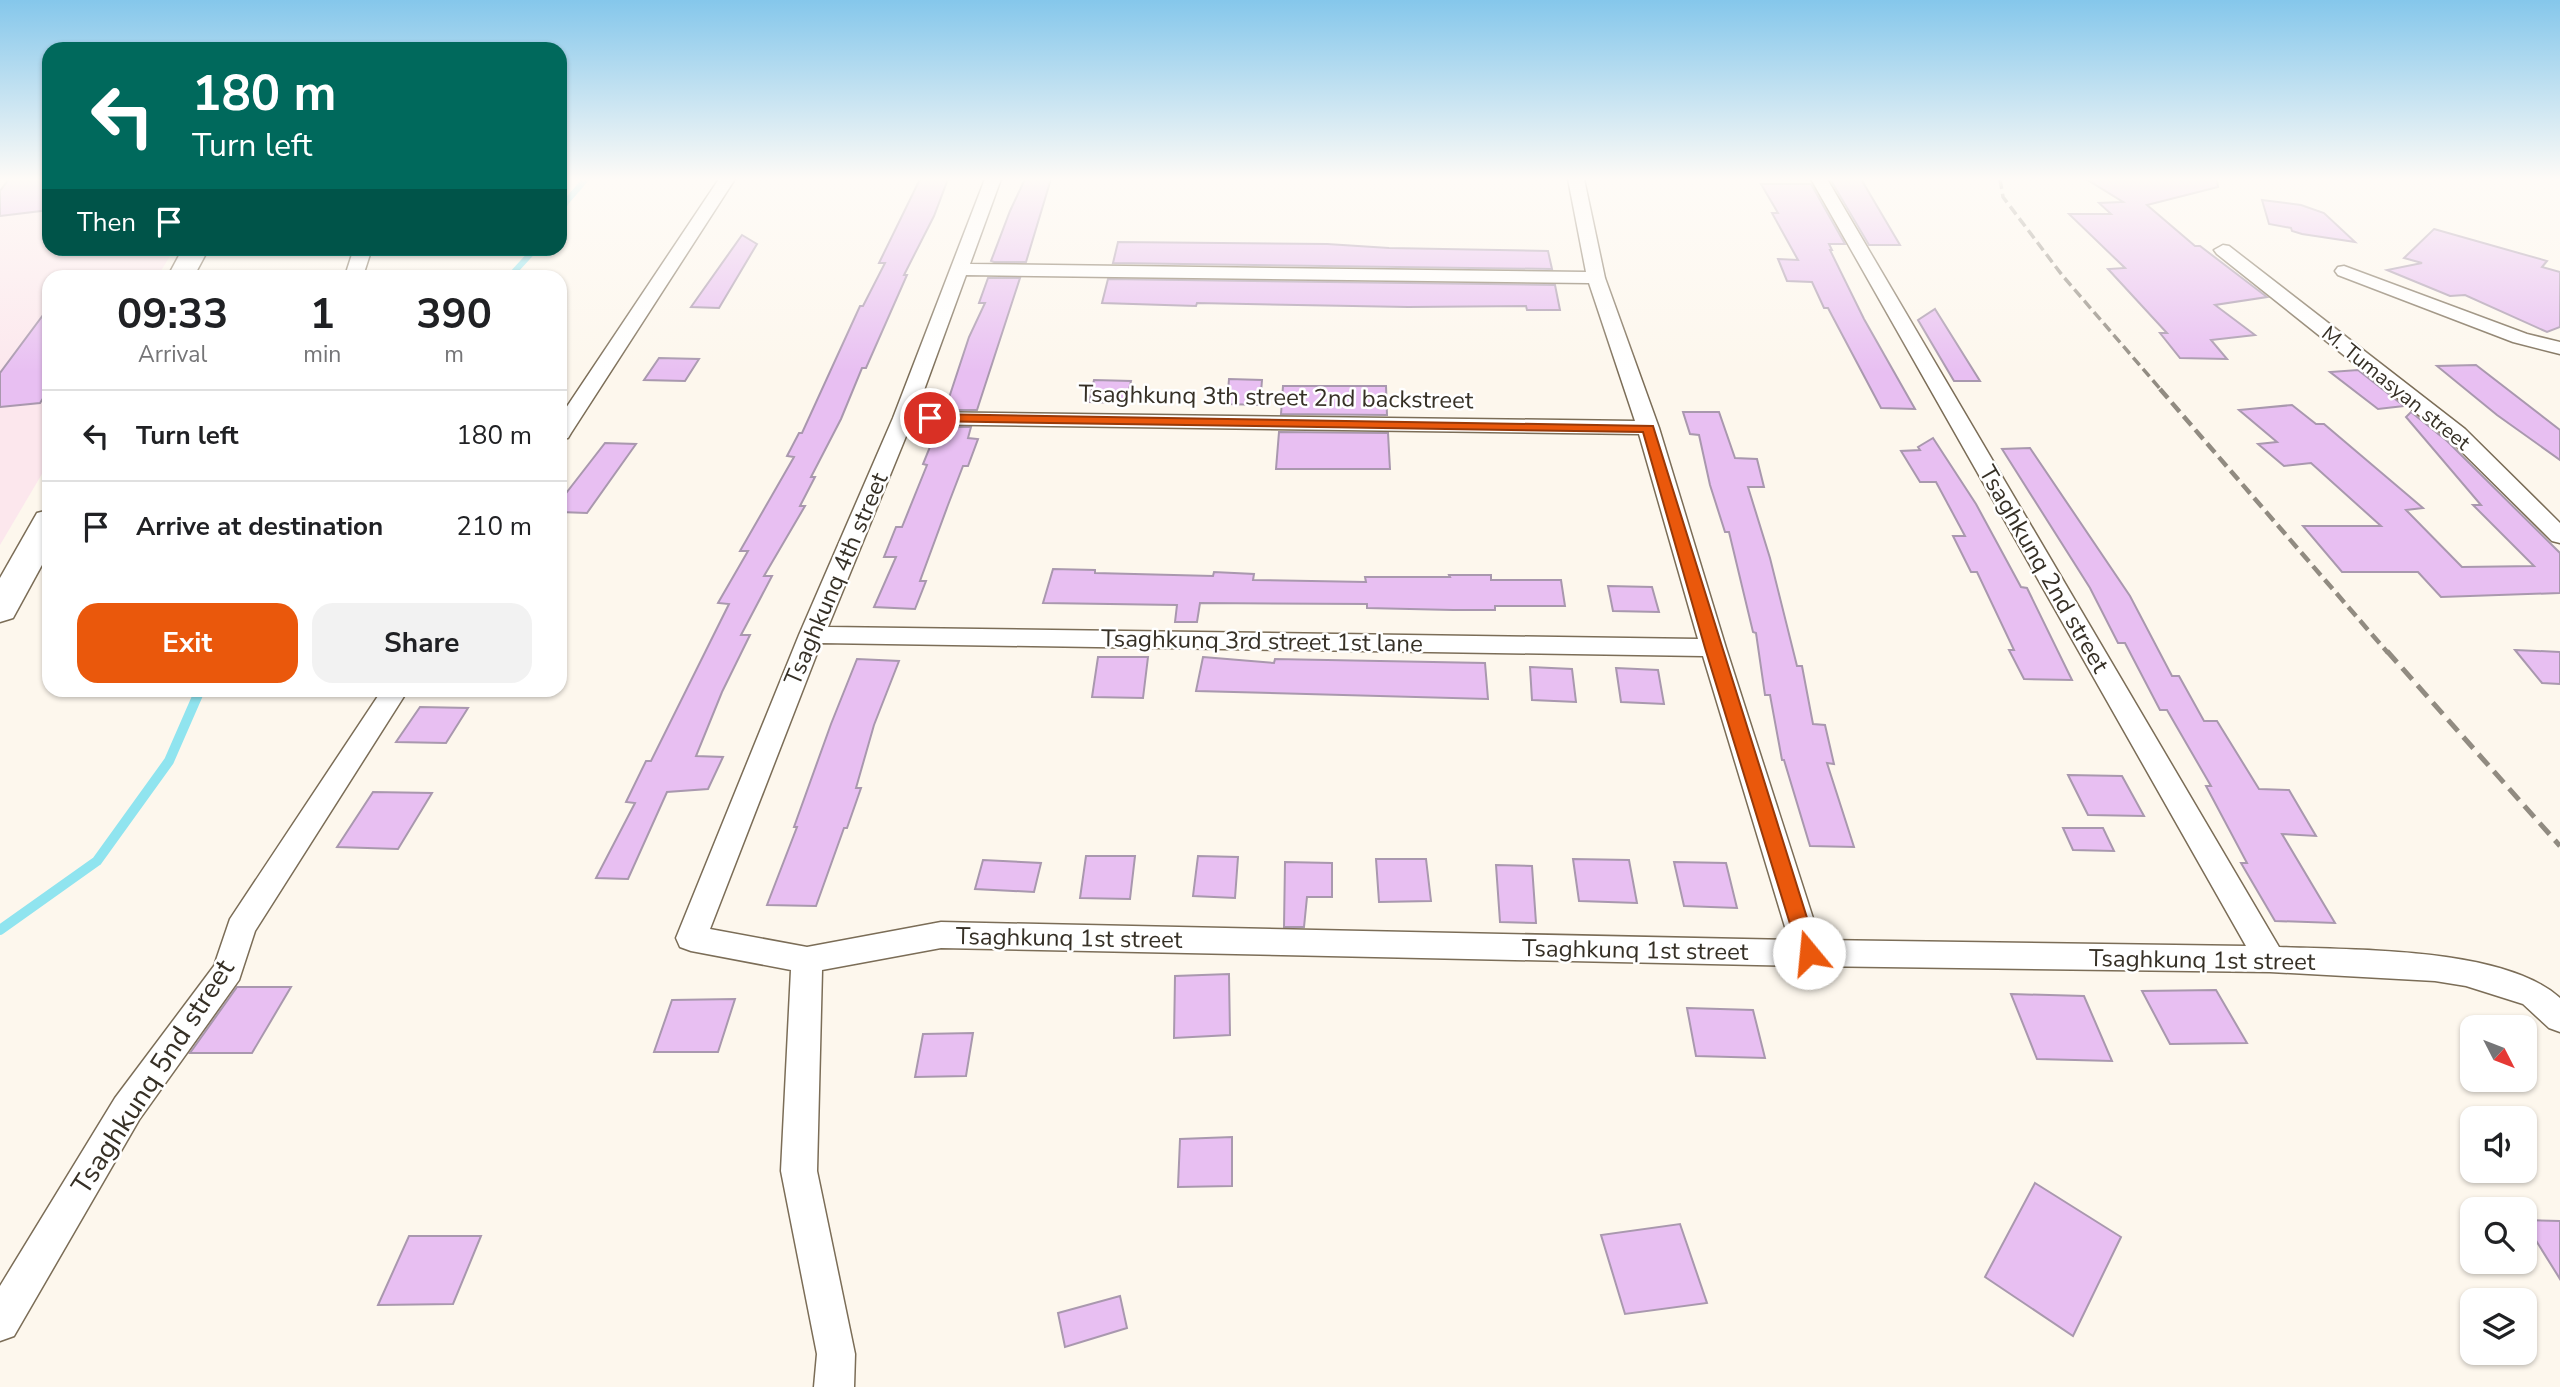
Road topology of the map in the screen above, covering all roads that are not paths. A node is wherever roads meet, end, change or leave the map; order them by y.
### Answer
1 (684, 244) edge
2 (969, 244) edge
3 (1589, 244) edge
4 (1856, 244) edge
5 (2223, 250) dead end
6 (959, 270) junction
7 (2344, 271) dead end
8 (1596, 278) junction
9 (2560, 348) edge
10 (903, 418) junction
11 (567, 422) edge
12 (1648, 428) junction
13 (42, 533) edge
14 (2560, 536) edge
15 (0, 610) edge
16 (811, 635) junction
17 (1713, 648) junction
18 (390, 697) edge
19 (1809, 953) junction
20 (2270, 959) junction
21 (807, 960) junction
22 (2560, 1018) edge
23 (0, 1322) edge
24 (834, 1387) edge

1 - 11 street
2 - 6 street, Tsaghkunq 4th street
3 - 8 street
4 - 20 street, Tsaghkunq 2nd street
5 - 14 street, M. Tumasyan street
6 - 8 street
6 - 10 street, Tsaghkunq 4th street
7 - 9 street
8 - 12 street
10 - 12 street, Tsaghkunq 3th street 2nd backstreet
10 - 16 street, Tsaghkunq 4th street
12 - 17 street
13 - 15 street
16 - 17 street, Tsaghkunq 3rd street 1st lane
16 - 21 street, Tsaghkunq 4th street
17 - 19 street
18 - 23 street, Tsaghkunq 5nd street
19 - 20 street, Tsaghkunq 1st street
19 - 21 street, Tsaghkunq 1st street
20 - 22 street, Tsaghkunq 1st street
21 - 24 street

